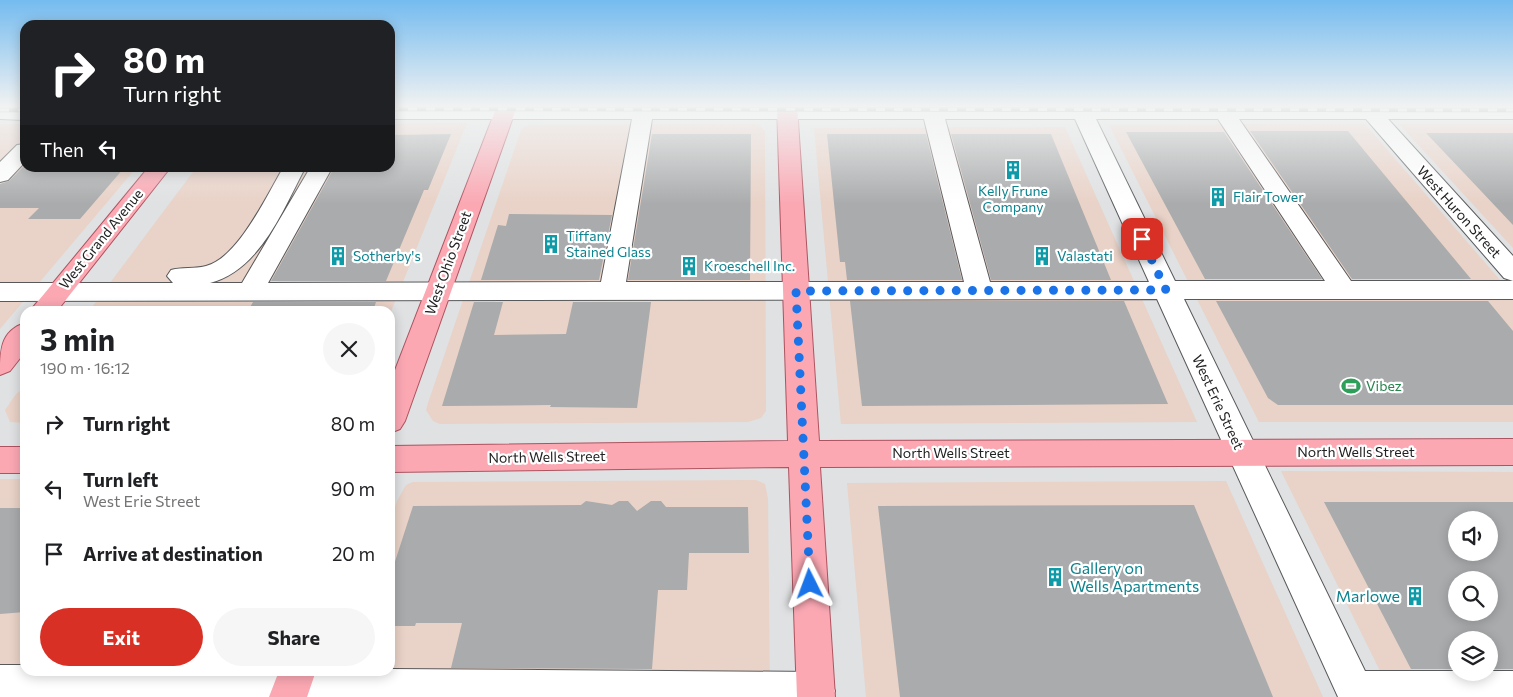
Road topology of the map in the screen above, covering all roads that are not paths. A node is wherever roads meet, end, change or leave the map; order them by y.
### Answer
1 (494, 139) edge
2 (639, 139) edge
3 (788, 139) edge
4 (940, 139) edge
5 (1094, 139) edge
6 (1242, 139) edge
7 (1394, 139) edge
8 (20, 155) edge
9 (156, 172) edge
10 (292, 172) edge
11 (319, 172) edge
12 (0, 175) edge
13 (274, 202) junction
14 (301, 202) junction
15 (1513, 272) edge
16 (156, 274) dead end
17 (979, 290) junction
18 (1166, 290) junction
19 (1344, 290) junction
20 (1513, 290) edge
21 (250, 291) junction
22 (438, 291) junction
23 (612, 291) junction
24 (796, 291) junction
25 (0, 292) edge
26 (59, 292) junction
27 (47, 306) edge
28 (20, 339) edge
29 (0, 364) edge
30 (395, 407) edge
31 (1513, 452) edge
32 (1242, 453) junction
33 (804, 454) junction
34 (395, 459) edge
35 (0, 460) edge
36 (20, 460) edge
37 (293, 685) edge
38 (7, 688) edge
39 (1513, 690) edge
40 (550, 693) edge
41 (1357, 693) edge
42 (816, 694) edge

1 - 22 main road, West Ohio Street
2 - 23 street
3 - 24 main road
4 - 17 street
5 - 18 street, West Erie Street
6 - 19 street
7 - 15 street, West Huron Street
8 - 12 street
9 - 26 main road, West Grand Avenue
10 - 13 street
11 - 14 street
13 - 14 street
13 - 16 street
14 - 21 street
17 - 18 street
17 - 24 street
18 - 19 street
18 - 32 street, West Erie Street
19 - 20 street
21 - 22 street
21 - 26 street
22 - 23 street
22 - 30 main road, West Ohio Street
23 - 24 street
24 - 33 main road
25 - 26 street
26 - 27 main road, West Grand Avenue
28 - 29 main road
31 - 32 main road, North Wells Street
32 - 33 main road, North Wells Street
32 - 41 street, West Erie Street
33 - 34 main road, North Wells Street
33 - 42 main road
35 - 36 main road
37 - 38 street
37 - 40 street
39 - 41 street
40 - 42 street

